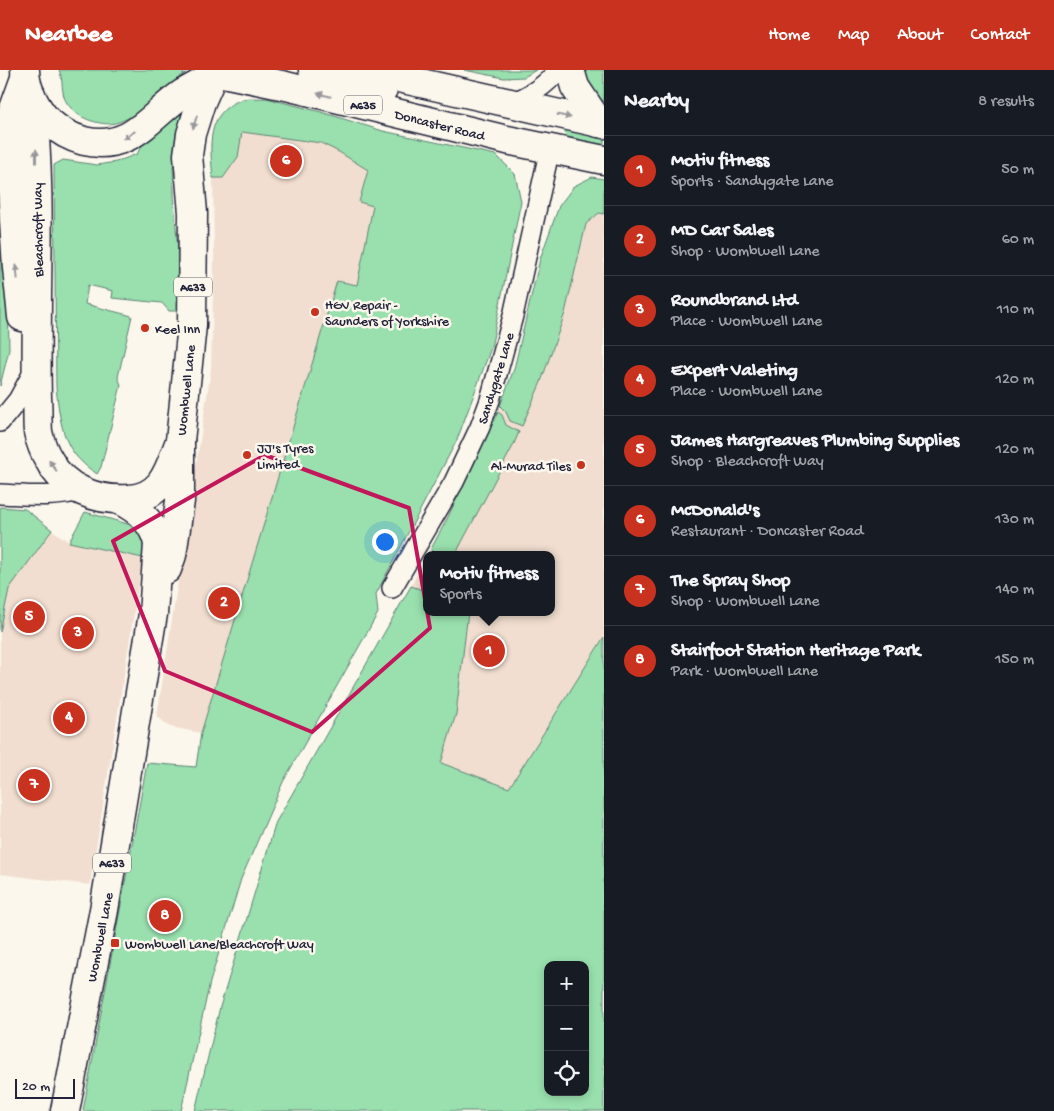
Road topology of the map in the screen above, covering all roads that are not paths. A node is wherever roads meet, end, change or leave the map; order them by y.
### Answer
1 (313, 70) edge
2 (363, 70) edge
3 (558, 70) edge
4 (570, 70) edge
5 (217, 73) edge
6 (27, 81) edge
7 (467, 94) junction
8 (512, 103) junction
9 (601, 124) edge
10 (507, 140) junction
11 (550, 148) junction
12 (604, 160) edge
13 (36, 359) junction
14 (0, 422) edge
15 (180, 441) junction
16 (80, 491) junction
17 (0, 494) edge
18 (120, 500) junction
19 (156, 536) joint
20 (392, 588) dead end
21 (154, 614) junction
22 (64, 1111) edge

1 - 10 main road
2 - 7 main road, A635
3 - 8 street
4 - 9 main road
5 -> 6 main road
10 -> 5 main road, Doncaster Road / A635
5 -> 15 main road, Wombwell Lane / A633
13 -> 6 main road, Bleachcroft Way / A633
7 - 8 main road, A635
7 - 11 main road
8 -> 9 main road, A635
10 - 11 main road, Doncaster Road / A635
11 - 12 main road, Doncaster Road / A635
11 - 20 street, Sandygate Lane
13 - 14 street, Bleachcroft Way
16 -> 13 main road, Bleachcroft Way / A633
15 - 18 main road, A633
15 - 21 main road, Wombwell Lane / A633
16 - 17 street, Bleachcroft Way
16 - 18 main road, Bleachcroft Way / A633
18 - 19 main road, Bleachcroft Way / A633
19 - 21 main road, Wombwell Lane / A633
21 - 22 main road, Wombwell Lane / A633

